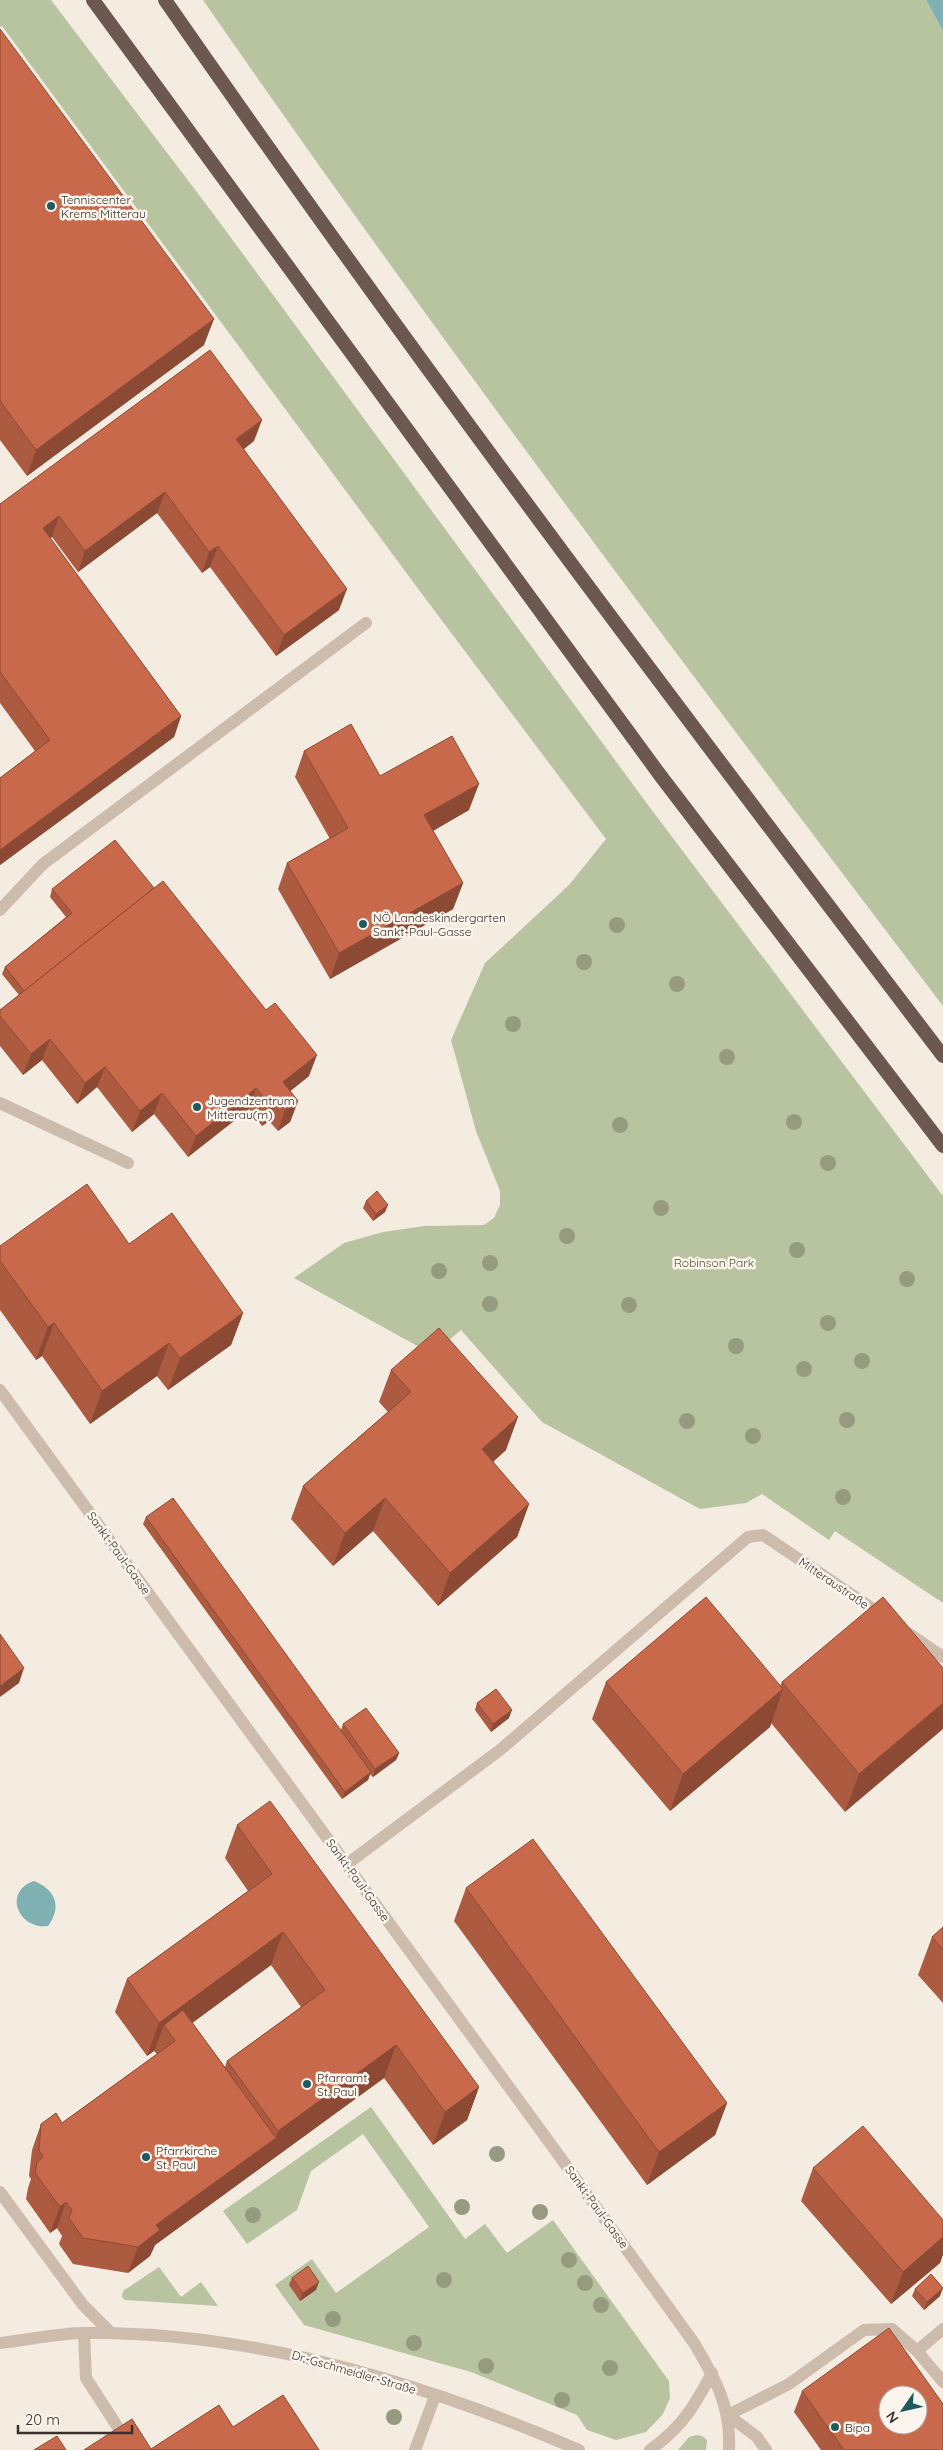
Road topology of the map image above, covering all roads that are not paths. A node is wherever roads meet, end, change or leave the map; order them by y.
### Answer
1 (92, 0) edge
2 (165, 0) edge
3 (366, 623) dead end
4 (0, 910) edge
5 (943, 1056) edge
6 (0, 1103) edge
7 (943, 1146) edge
8 (128, 1162) dead end
9 (0, 1390) edge
10 (943, 1656) edge
11 (347, 1864) junction
12 (0, 2192) edge
13 (943, 2329) edge
14 (84, 2333) junction
15 (111, 2333) junction
16 (0, 2343) edge
17 (917, 2351) junction
18 (712, 2373) junction
19 (943, 2382) edge
20 (435, 2396) junction
21 (728, 2415) junction
22 (126, 2440) edge
23 (416, 2450) edge
24 (579, 2450) edge
25 (650, 2450) edge
26 (729, 2450) edge
27 (766, 2450) edge

1 - 7 highway
2 - 5 highway
3 - 4 street
6 - 8 street
9 - 11 street, Sankt-Paul-Gasse
10 - 11 street, Mitteraustraße
11 - 18 street, Sankt-Paul-Gasse
12 - 15 street
13 - 17 street
14 - 15 street, Dr.-Gschmeidler-Straße
14 - 16 street, Dr.-Gschmeidler-Straße
14 - 22 street
15 - 20 street, Dr.-Gschmeidler-Straße
17 - 19 street
17 - 21 street
18 - 21 street, Sankt-Paul-Gasse
18 - 25 street
20 - 23 street
20 - 24 street, Dr.-Gschmeidler-Straße
21 - 26 street, Sankt-Paul-Gasse
21 - 27 street

